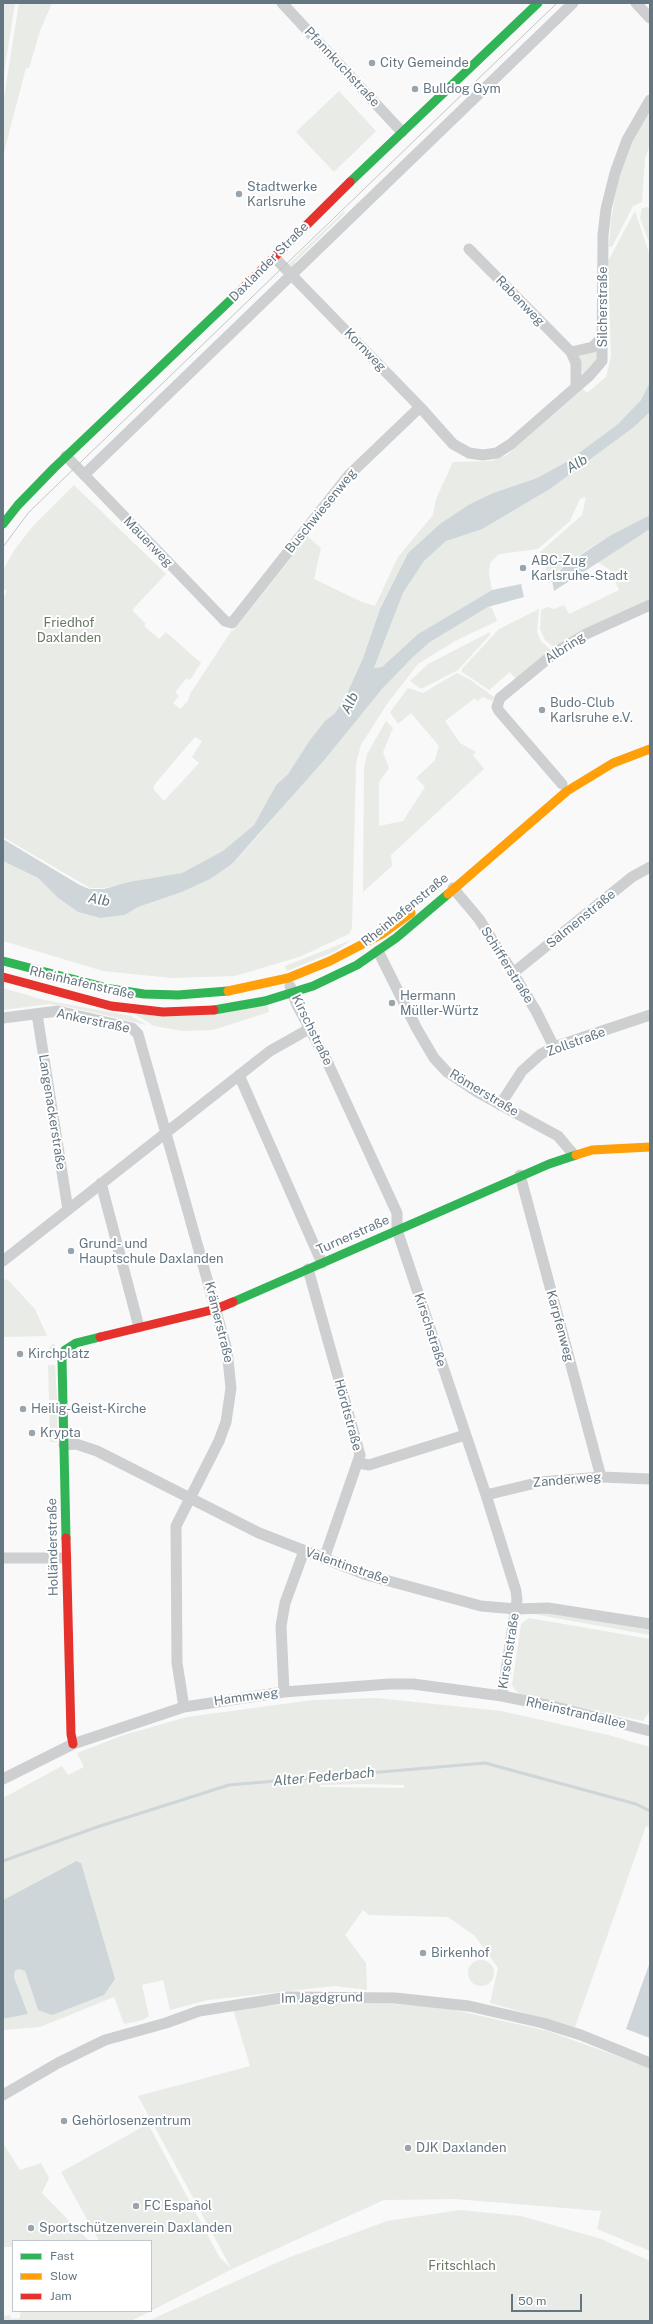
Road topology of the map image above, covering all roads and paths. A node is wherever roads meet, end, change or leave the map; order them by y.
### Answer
1 (282, 3) edge
2 (538, 3) edge
3 (572, 3) edge
4 (636, 3) edge
5 (650, 18) edge
6 (650, 100) edge
7 (402, 132) junction
8 (470, 249) dead end
9 (275, 258) junction
10 (291, 276) junction
11 (603, 336) junction
12 (571, 352) junction
13 (576, 387) junction
14 (420, 407) junction
15 (453, 444) joint
16 (66, 456) junction
17 (84, 475) junction
18 (3, 524) edge
19 (650, 605) edge
20 (232, 623) joint
21 (625, 748) dead end
22 (650, 749) edge
23 (604, 757) dead end
24 (574, 775) dead end
25 (562, 784) junction
26 (650, 867) edge
27 (453, 888) junction
28 (378, 951) junction
29 (3, 961) edge
30 (513, 973) junction
31 (3, 977) edge
32 (288, 978) junction
33 (293, 992) junction
34 (37, 1014) junction
35 (650, 1015) edge
36 (3, 1018) edge
37 (309, 1029) junction
38 (136, 1030) joint
39 (554, 1047) junction
40 (239, 1075) junction
41 (500, 1105) junction
42 (166, 1131) junction
43 (650, 1147) edge
44 (574, 1155) junction
45 (520, 1175) junction
46 (101, 1183) junction
47 (68, 1210) junction
48 (397, 1230) junction
49 (3, 1261) edge
50 (322, 1263) junction
51 (308, 1269) junction
52 (216, 1309) junction
53 (139, 1327) junction
54 (65, 1350) joint
55 (465, 1435) junction
56 (64, 1445) junction
57 (359, 1463) junction
58 (601, 1477) junction
59 (650, 1479) edge
60 (486, 1495) junction
61 (189, 1497) junction
62 (304, 1552) junction
63 (3, 1558) edge
64 (66, 1558) junction
65 (324, 1559) junction
66 (516, 1609) junction
67 (650, 1624) edge
68 (284, 1692) junction
69 (502, 1696) junction
70 (184, 1707) junction
71 (650, 1731) edge
72 (73, 1744) junction
73 (3, 1779) edge
74 (650, 2063) edge
75 (3, 2095) edge

1 - 7 street, Pfannkuchstraße
2 - 7 street, Daxlander Straße
3 - 10 street, Daxlander Straße
4 - 5 street
6 - 11 street, Silcherstraße
7 - 9 street, Daxlander Straße
8 - 12 street, Rabenweg
9 - 10 street, Kornweg
9 - 16 street, Daxlander Straße
10 - 14 street, Kornweg
10 - 17 street, Daxlander Straße
11 - 12 street
11 - 13 street, Silcherstraße
12 - 13 street, Rabenweg
13 - 15 street, Silcherstraße
14 - 15 street, Kornweg
14 - 20 street, Buschwiesenweg
16 - 17 street, Mauerweg
16 - 18 street, Daxlander Straße
17 - 20 street, Mauerweg
19 - 25 street, Albring
21 - 23 street
22 - 27 street, Rheinhafenstraße
24 - 25 street, Rheinhafenstraße
25 - 32 street, Rheinhafenstraße
26 - 30 street, Salmenstraße
27 - 28 street, Rheinhafenstraße
27 - 30 street, Schifferstraße
28 - 33 street, Rheinhafenstraße
28 - 41 street, Römerstraße
29 - 32 street, Rheinhafenstraße
30 - 39 street, Schifferstraße
31 - 33 street, Rheinhafenstraße
32 - 33 street, Kirschstraße
33 - 37 street, Kirschstraße
34 - 36 street, Ankerstraße
34 - 38 street, Ankerstraße
34 - 47 street, Langenackerstraße
35 - 39 street, Zollstraße
37 - 40 street
37 - 48 street, Kirschstraße
38 - 42 street, Krämerstraße
39 - 41 street, Zollstraße
40 - 42 street
40 - 50 street
41 - 44 street, Römerstraße
42 - 46 street
42 - 52 street, Krämerstraße
43 - 44 street, Turnerstraße
44 - 45 street, Turnerstraße
45 - 48 street, Turnerstraße
45 - 58 street, Karpfenweg
46 - 47 street
46 - 53 street
47 - 49 street
48 - 50 street, Turnerstraße
48 - 55 street, Kirschstraße
50 - 51 street, Turnerstraße
51 - 52 street, Turnerstraße
51 - 57 street, Hördtstraße
52 - 53 street, Turnerstraße
52 - 61 street, Krämerstraße
53 - 54 street, Turnerstraße
54 - 56 street, Holländerstraße
55 - 57 street
55 - 60 street, Kirschstraße
56 - 61 street, Valentinstraße
56 - 64 street, Holländerstraße
57 - 65 street, Hördtstraße
58 - 59 street, Zanderweg
58 - 60 street, Zanderweg
60 - 66 street, Kirschstraße
61 - 62 street, Valentinstraße
61 - 70 street, Krämerstraße
62 - 65 street, Valentinstraße
62 - 68 street
63 - 64 street
64 - 72 street, Holländerstraße
65 - 66 street, Valentinstraße
66 - 67 street, Valentinstraße
66 - 69 street, Kirschstraße
68 - 69 street, Hammweg
68 - 70 street, Hammweg
69 - 71 street, Rheinstrandallee
70 - 72 street, Hammweg
72 - 73 street, Hammweg
74 - 75 street, Im Jagdgrund

